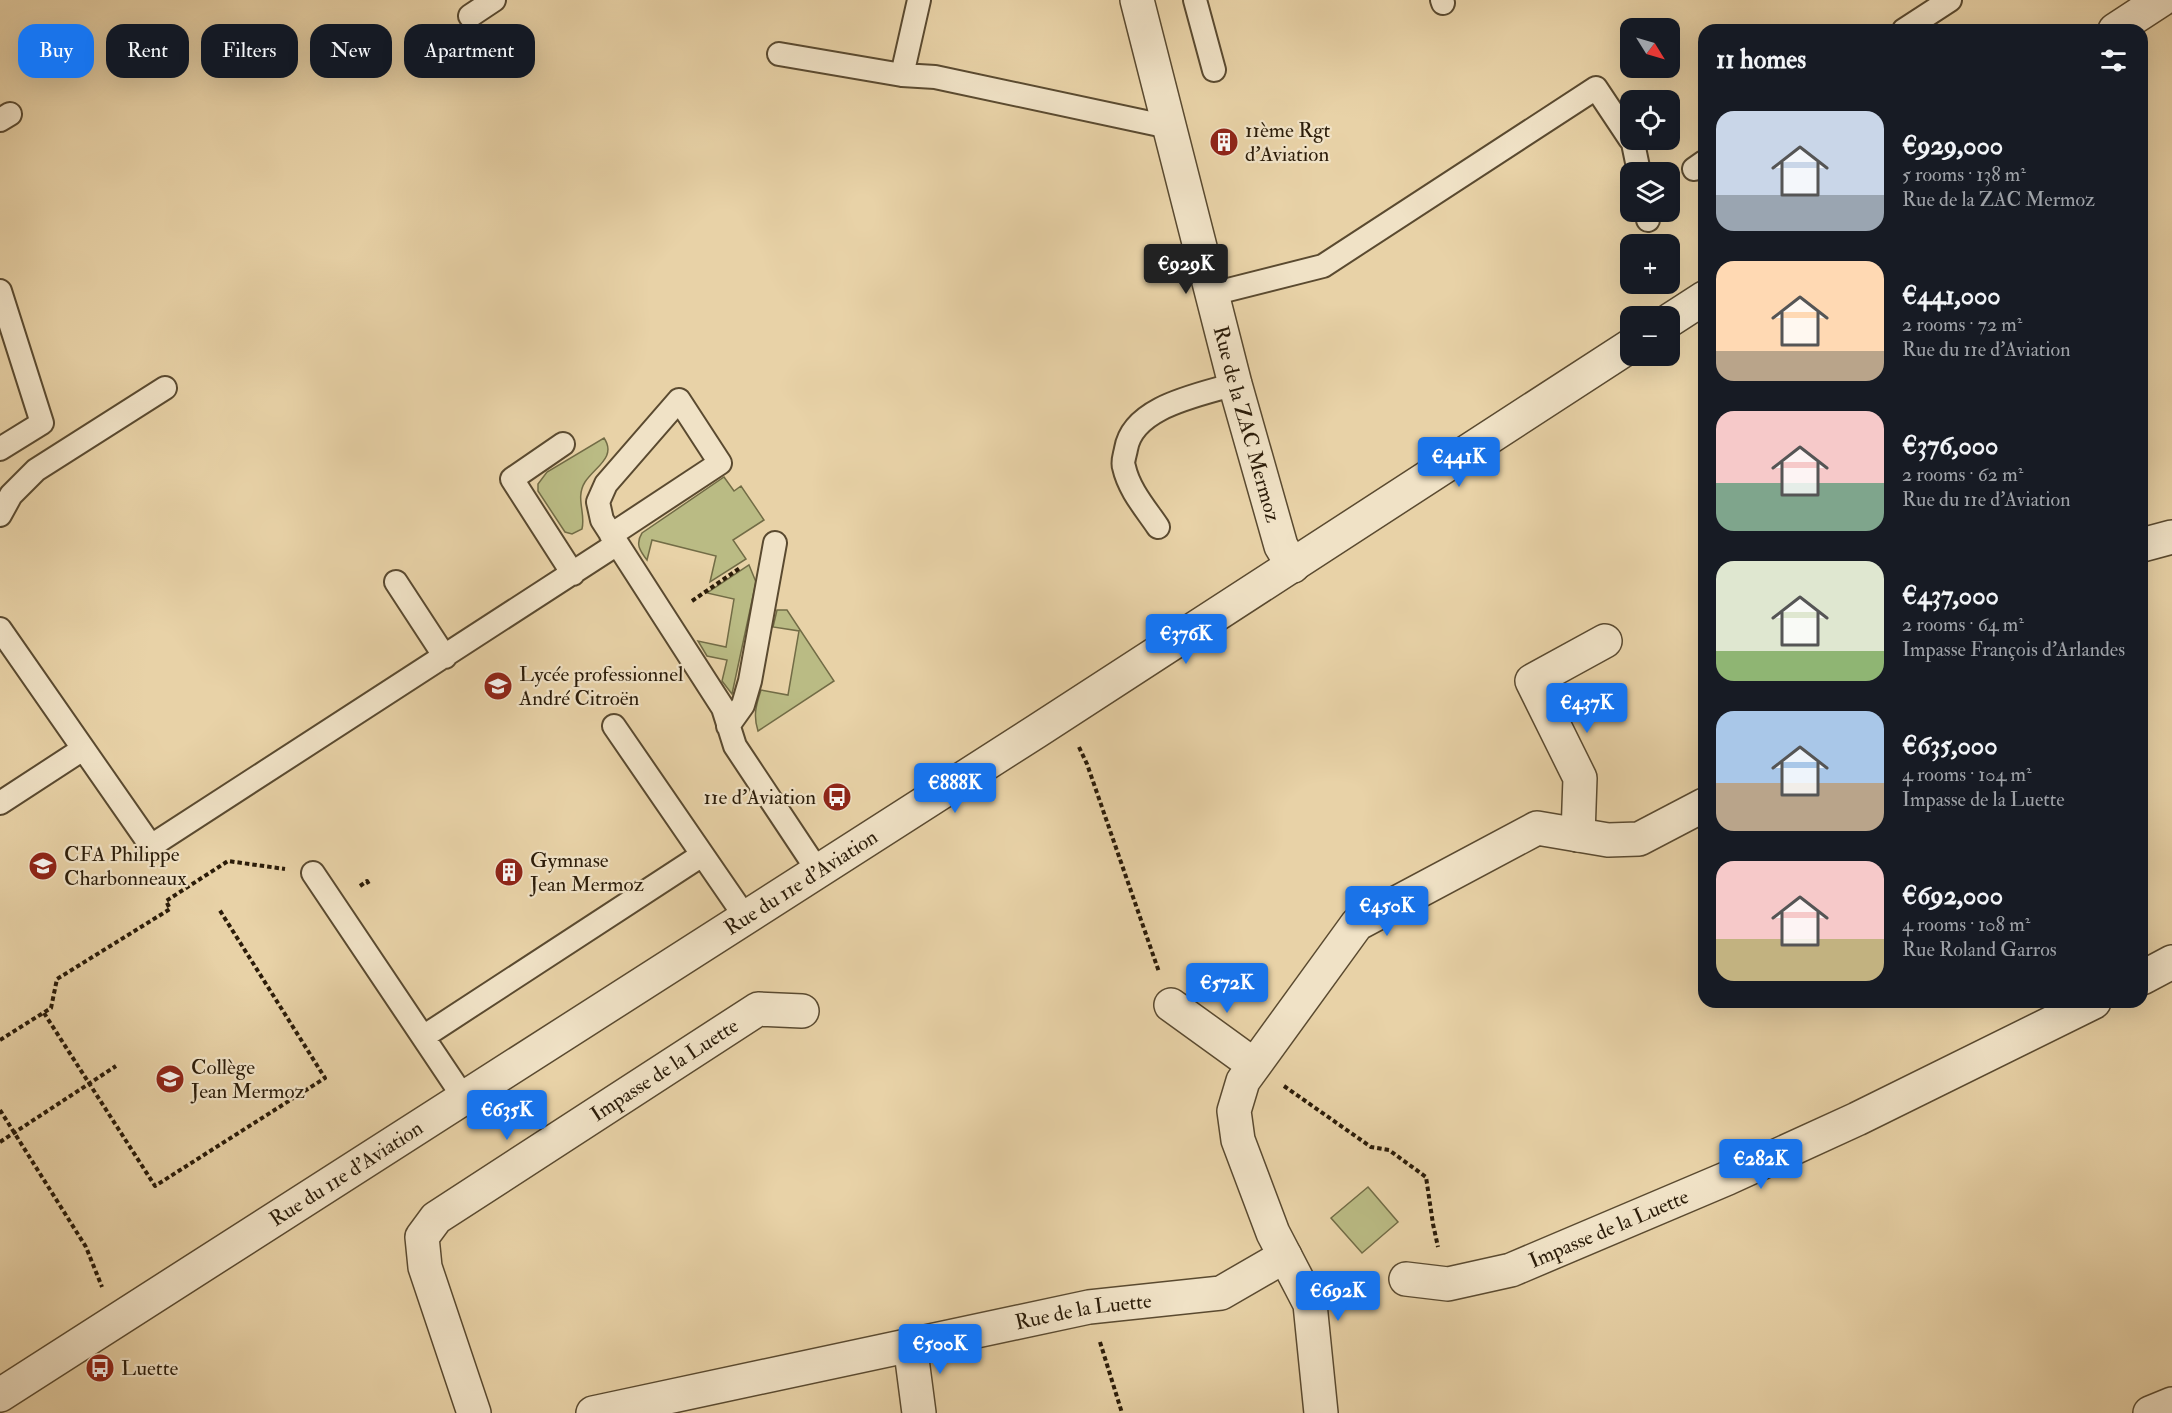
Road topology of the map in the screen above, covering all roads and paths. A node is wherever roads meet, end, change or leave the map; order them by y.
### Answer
1 (494, 0) edge
2 (919, 0) edge
3 (1137, 0) edge
4 (1196, 0) edge
5 (1950, 0) edge
6 (2160, 0) edge
7 (470, 16) dead end
8 (1913, 24) edge
9 (2124, 24) edge
10 (779, 54) dead end
11 (1214, 70) dead end
12 (902, 75) junction
13 (1620, 123) edge
14 (1169, 127) junction
15 (0, 291) edge
16 (1212, 294) junction
17 (1698, 302) edge
18 (1680, 314) edge
19 (1620, 353) edge
20 (1235, 384) junction
21 (165, 388) dead end
22 (562, 444) dead end
23 (0, 449) edge
24 (0, 515) edge
25 (1158, 527) dead end
26 (2172, 537) edge
27 (614, 540) junction
28 (775, 543) joint
29 (2148, 543) edge
30 (1293, 566) junction
31 (573, 574) junction
32 (396, 582) dead end
33 (666, 619) junction
34 (0, 629) edge
35 (1605, 641) dead end
36 (445, 657) junction
37 (1060, 716) junction
38 (614, 726) dead end
39 (728, 726) junction
40 (83, 749) junction
41 (0, 803) edge
42 (1698, 808) edge
43 (1578, 835) junction
44 (702, 855) junction
45 (818, 871) junction
46 (313, 873) joint
47 (219, 909) dead end
48 (746, 918) junction
49 (2172, 962) edge
50 (2148, 975) edge
51 (1171, 1005) joint
52 (2082, 1008) edge
53 (802, 1011) dead end
54 (44, 1013) junction
55 (423, 1037) junction
56 (0, 1040) edge
57 (1254, 1065) junction
58 (116, 1066) dead end
59 (88, 1084) junction
60 (464, 1098) junction
61 (0, 1110) edge
62 (14, 1133) junction
63 (0, 1142) edge
64 (1285, 1256) junction
65 (1406, 1279) joint
66 (1448, 1284) junction
67 (102, 1288) dead end
68 (1311, 1304) junction
69 (1089, 1307) junction
70 (910, 1344) junction
71 (0, 1395) edge
72 (2172, 1404) edge
73 (474, 1413) edge
74 (593, 1413) edge
75 (919, 1413) edge
76 (1122, 1413) edge
77 (1321, 1413) edge
78 (2151, 1413) edge

1 - 7 lane
2 - 12 lane
3 - 14 street, Rue de la ZAC Mermoz
4 - 11 lane
5 - 8 lane
6 - 9 street
10 - 12 lane
12 - 14 lane
13 - 16 lane
14 - 16 street, Rue de la ZAC Mermoz
15 - 23 lane
16 - 20 street, Rue de la ZAC Mermoz
17 - 18 street
19 - 30 street, Rue du 11e d'Aviation
20 - 25 lane
20 - 30 street, Rue de la ZAC Mermoz
21 - 24 lane
22 - 31 lane
26 - 29 street
27 - 27 lane
27 - 31 lane
27 - 33 lane
28 - 33 path
28 - 39 lane
30 - 37 street, Rue du 11e d'Aviation
31 - 36 lane
32 - 36 lane
33 - 39 lane
34 - 40 lane
35 - 43 street
36 - 40 lane
37 - 45 street, Rue du 11e d'Aviation
37 - 51 path
38 - 44 lane
39 - 45 lane
40 - 41 lane
42 - 43 street
43 - 57 street
44 - 48 lane
44 - 55 lane
45 - 48 street, Rue du 11e d'Aviation
46 - 54 path
46 - 55 lane
47 - 59 path
48 - 60 street, Rue du 11e d'Aviation
49 - 50 street
51 - 57 street
52 - 66 street, Impasse de la Luette
53 - 73 street, Impasse de la Luette
54 - 56 path
54 - 59 path
55 - 60 lane
57 - 64 street
57 - 66 path
58 - 59 path
59 - 62 path
60 - 71 street, Rue du 11e d'Aviation
61 - 62 path
62 - 63 path
62 - 67 path
64 - 68 street
64 - 69 street, Rue de la Luette
65 - 66 street, Impasse de la Luette
65 - 68 path
68 - 77 street
69 - 70 street, Rue de la Luette
69 - 76 path
70 - 74 street, Rue de la Luette
70 - 75 street
72 - 78 street

